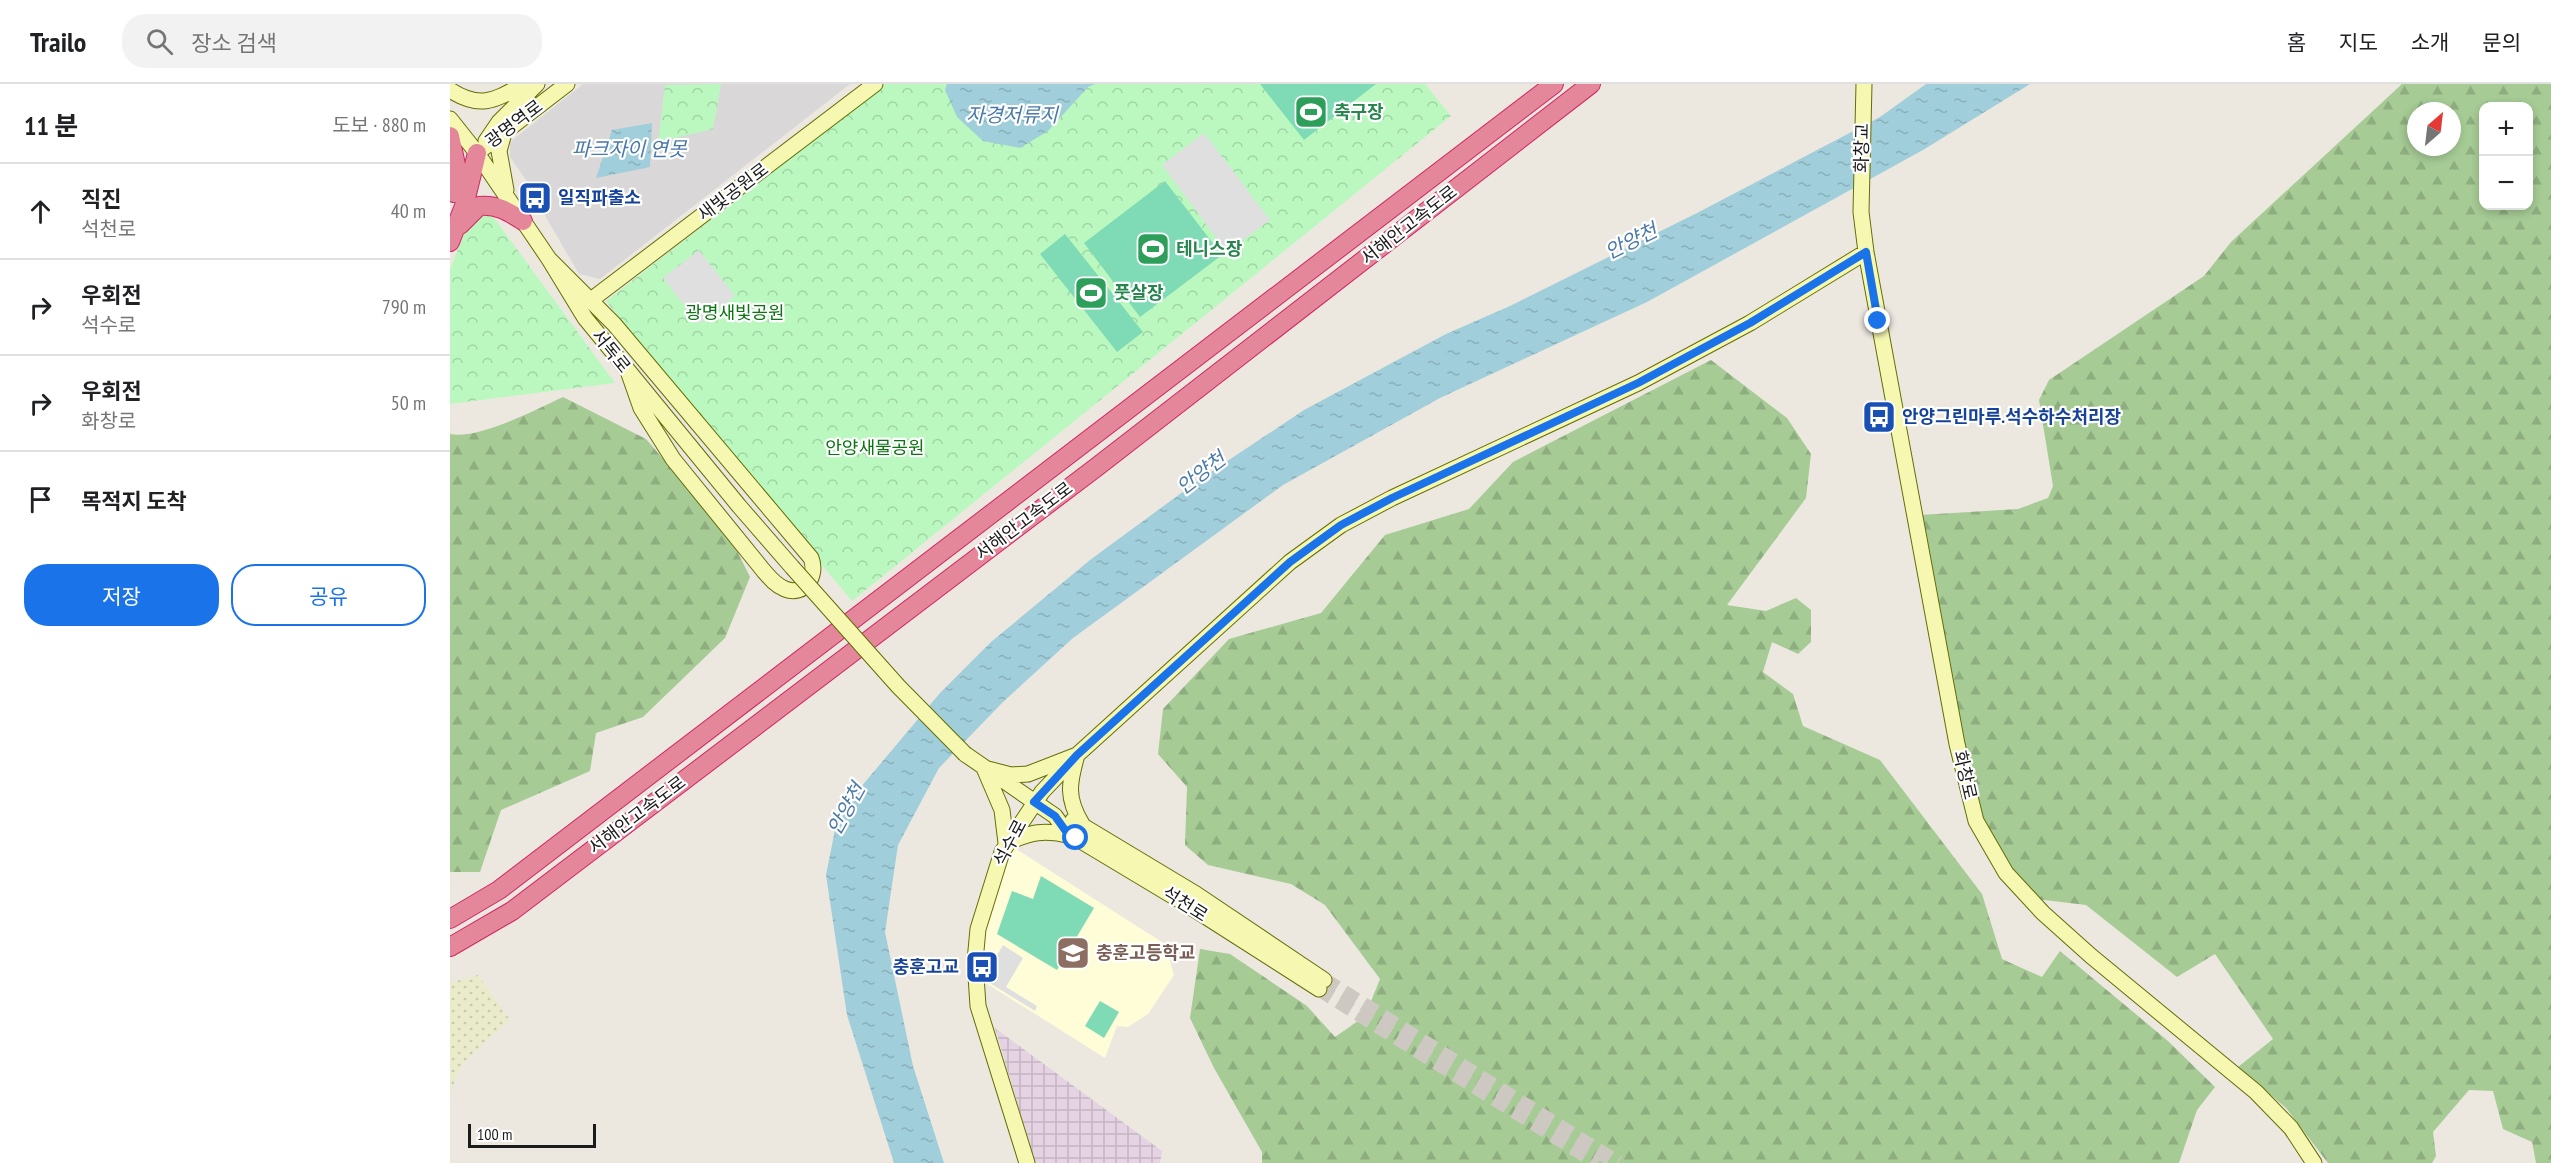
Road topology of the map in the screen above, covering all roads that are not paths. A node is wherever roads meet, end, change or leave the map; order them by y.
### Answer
1 (524, 84) edge
2 (537, 84) edge
3 (567, 84) edge
4 (873, 84) edge
5 (1554, 84) edge
6 (1591, 84) edge
7 (1864, 84) edge
8 (450, 90) edge
9 (450, 119) edge
10 (504, 132) junction
11 (450, 136) edge
12 (477, 153) junction
13 (452, 197) edge
14 (508, 199) junction
15 (523, 221) junction
16 (453, 236) edge
17 (1866, 252) junction
18 (549, 259) junction
19 (591, 300) junction
20 (628, 371) junction
21 (965, 754) joint
22 (1077, 755) junction
23 (984, 768) junction
24 (1034, 802) junction
25 (1079, 831) junction
26 (1006, 843) junction
27 (450, 919) edge
28 (450, 948) edge
29 (1322, 984) tunnel mouth
30 (1027, 1163) edge
31 (2314, 1163) edge

1 - 8 street
2 - 12 street, 광명역로
3 - 10 street, 광명역로
4 - 19 street, 새빛공원로
5 - 27 highway, 서해안고속도로
6 - 28 highway, 서해안고속도로
7 - 17 street, 화창교
9 - 12 street, 서독로
10 - 12 street, 광명역로
10 - 14 street
11 - 13 highway
12 - 13 highway
12 - 14 street, 서독로
12 - 16 highway
14 - 15 street, 서독로
15 - 16 highway
15 - 18 street, 서독로
17 - 22 street, 석수로
17 - 31 street, 화창로
18 - 19 street
18 - 20 street, 서독로
19 - 20 street
20 - 21 street, 서독로, bridge
21 - 23 street, 석천로
22 - 23 street
22 - 24 street, 석수로
22 - 25 street
23 - 24 street, 석천로
23 - 26 street
24 - 25 street, 석천로
24 - 26 street, 석수로
25 - 26 street
25 - 29 street, 석천로
26 - 30 street, 석수로

